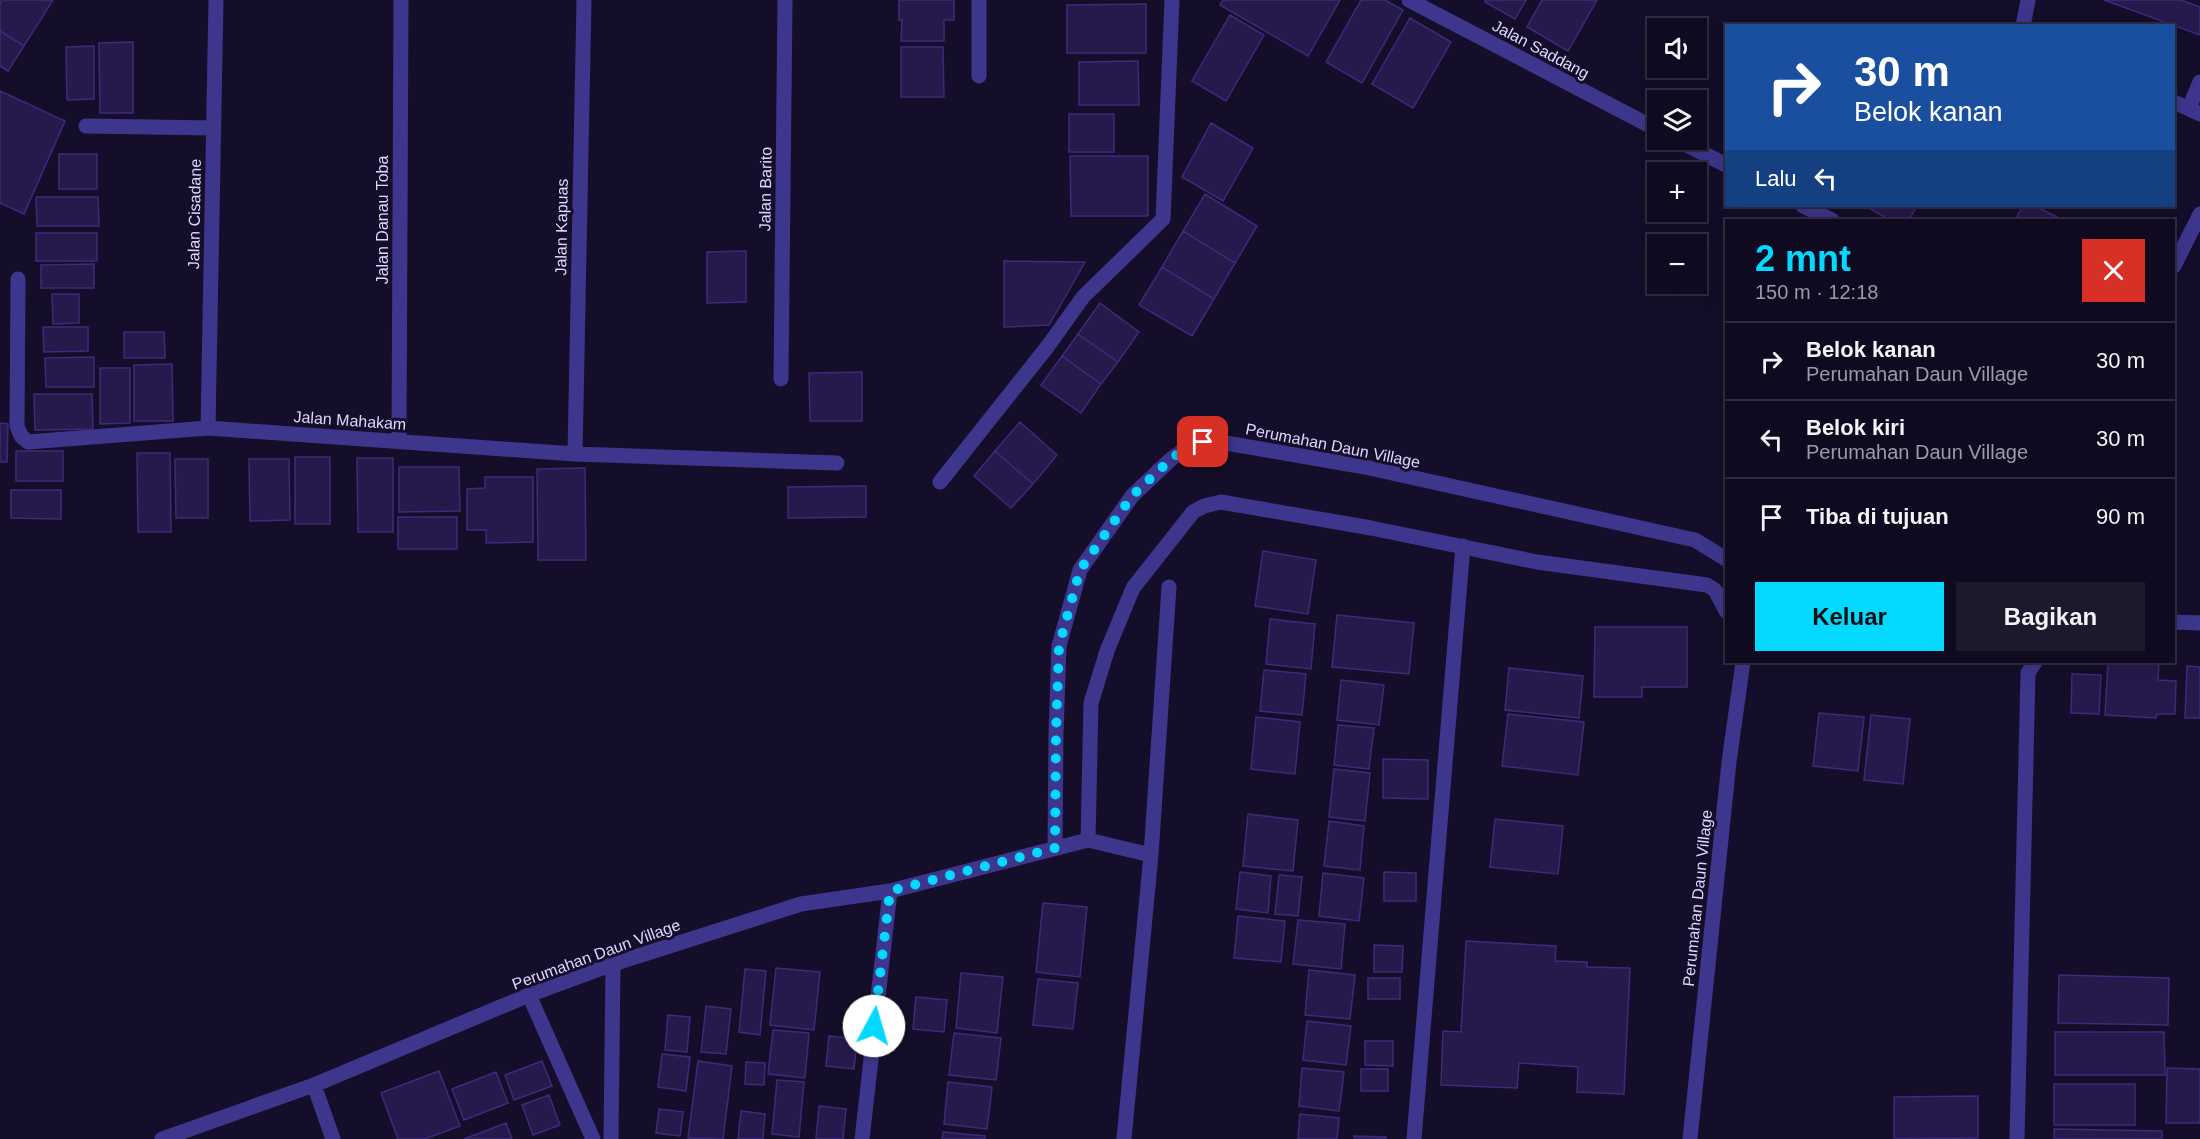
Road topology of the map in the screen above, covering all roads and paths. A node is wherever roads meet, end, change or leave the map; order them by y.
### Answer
1 (216, 0) edge
2 (401, 0) edge
3 (584, 0) edge
4 (785, 0) edge
5 (979, 0) edge
6 (1172, 0) edge
7 (1409, 0) edge
8 (2028, 0) edge
9 (2023, 24) edge
10 (979, 76) dead end
11 (2200, 82) edge
12 (2175, 102) edge
13 (2195, 111) edge
14 (1647, 124) edge
15 (86, 126) dead end
16 (214, 128) junction
17 (1697, 150) edge
18 (1725, 164) edge
19 (1805, 207) edge
20 (2200, 214) edge
21 (1830, 219) edge
22 (2175, 264) edge
23 (18, 279) dead end
24 (781, 379) dead end
25 (208, 428) junction
26 (399, 441) junction
27 (575, 454) junction
28 (837, 463) dead end
29 (940, 482) dead end
30 (1463, 546) junction
31 (1725, 558) edge
32 (1169, 587) dead end
33 (1721, 591) edge
34 (1725, 607) edge
35 (2175, 622) edge
36 (2200, 623) edge
37 (1743, 663) edge
38 (2034, 663) edge
39 (1088, 840) junction
40 (1055, 848) junction
41 (1151, 855) junction
42 (890, 891) junction
43 (613, 964) junction
44 (529, 995) junction
45 (314, 1085) junction
46 (162, 1139) edge
47 (333, 1139) edge
48 (592, 1139) edge
49 (611, 1139) edge
50 (862, 1139) edge
51 (1124, 1139) edge
52 (1414, 1139) edge
53 (1690, 1139) edge
54 (2017, 1139) edge

1 - 16 street, Jalan Cisadane
2 - 26 street, Jalan Danau Toba
3 - 27 street, Jalan Kapuas
4 - 24 street, Jalan Barito
5 - 10 street
6 - 29 street
7 - 14 street, Jalan Saddang
8 - 9 street
11 - 13 street
12 - 13 street
15 - 16 street
16 - 25 street, Jalan Cisadane
17 - 18 street
19 - 21 street
20 - 22 street
23 - 25 street, Jalan Mahakam
25 - 26 street, Jalan Mahakam
26 - 27 street, Jalan Mahakam
27 - 28 street, Jalan Mahakam
30 - 33 street
30 - 39 street
30 - 52 street
31 - 40 street, Perumahan Daun Village
32 - 41 street
33 - 34 street
35 - 36 street
37 - 53 street, Perumahan Daun Village
38 - 54 street
39 - 40 street, Perumahan Daun Village
39 - 41 street
40 - 42 street, Perumahan Daun Village
41 - 51 street
42 - 43 street, Perumahan Daun Village
42 - 50 street
43 - 44 street, Perumahan Daun Village
43 - 49 street
44 - 45 street, Perumahan Daun Village
44 - 48 street
45 - 46 street, Perumahan Daun Village
45 - 47 street

